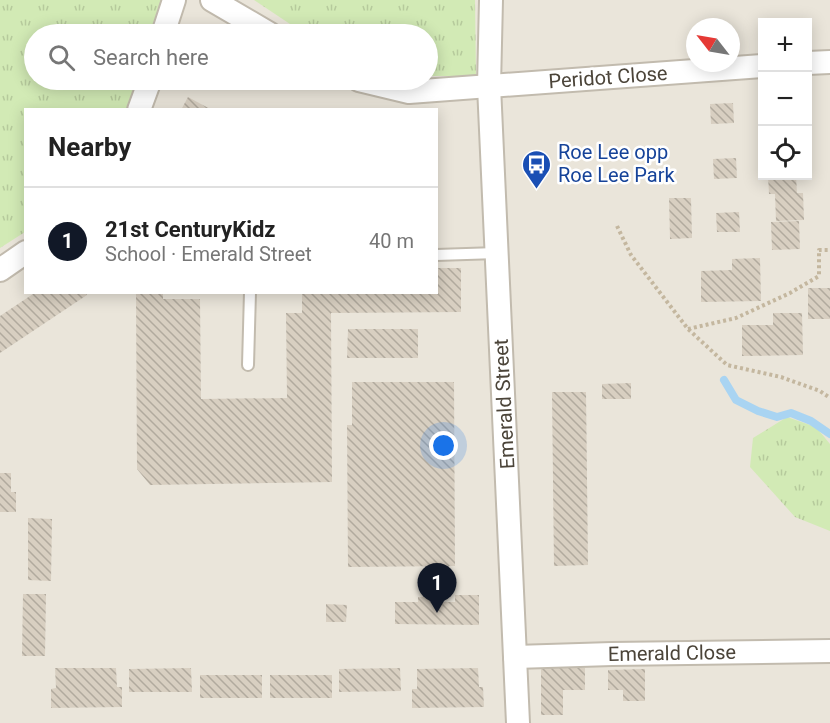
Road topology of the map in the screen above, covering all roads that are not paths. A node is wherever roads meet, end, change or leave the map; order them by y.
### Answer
1 (174, 0) edge
2 (212, 0) edge
3 (491, 0) edge
4 (166, 24) edge
5 (253, 24) edge
6 (830, 62) edge
7 (812, 63) edge
8 (758, 66) edge
9 (489, 86) junction
10 (146, 90) edge
11 (402, 90) edge
12 (436, 90) edge
13 (438, 90) edge
14 (140, 108) edge
15 (24, 253) edge
16 (497, 253) junction
17 (438, 255) edge
18 (0, 270) edge
19 (250, 294) edge
20 (248, 364) dead end
21 (830, 651) edge
22 (515, 657) junction
23 (518, 723) edge

1 - 4 street
2 - 5 street
3 - 9 street, Emerald Street
6 - 7 street
8 - 9 street, Peridot Close
9 - 13 street, Peridot Close
9 - 16 street, Emerald Street
10 - 14 street
11 - 12 street, Peridot Close
15 - 18 street
16 - 17 lane
16 - 22 street, Emerald Street
19 - 20 lane
21 - 22 street, Emerald Close
22 - 23 street, Emerald Street

